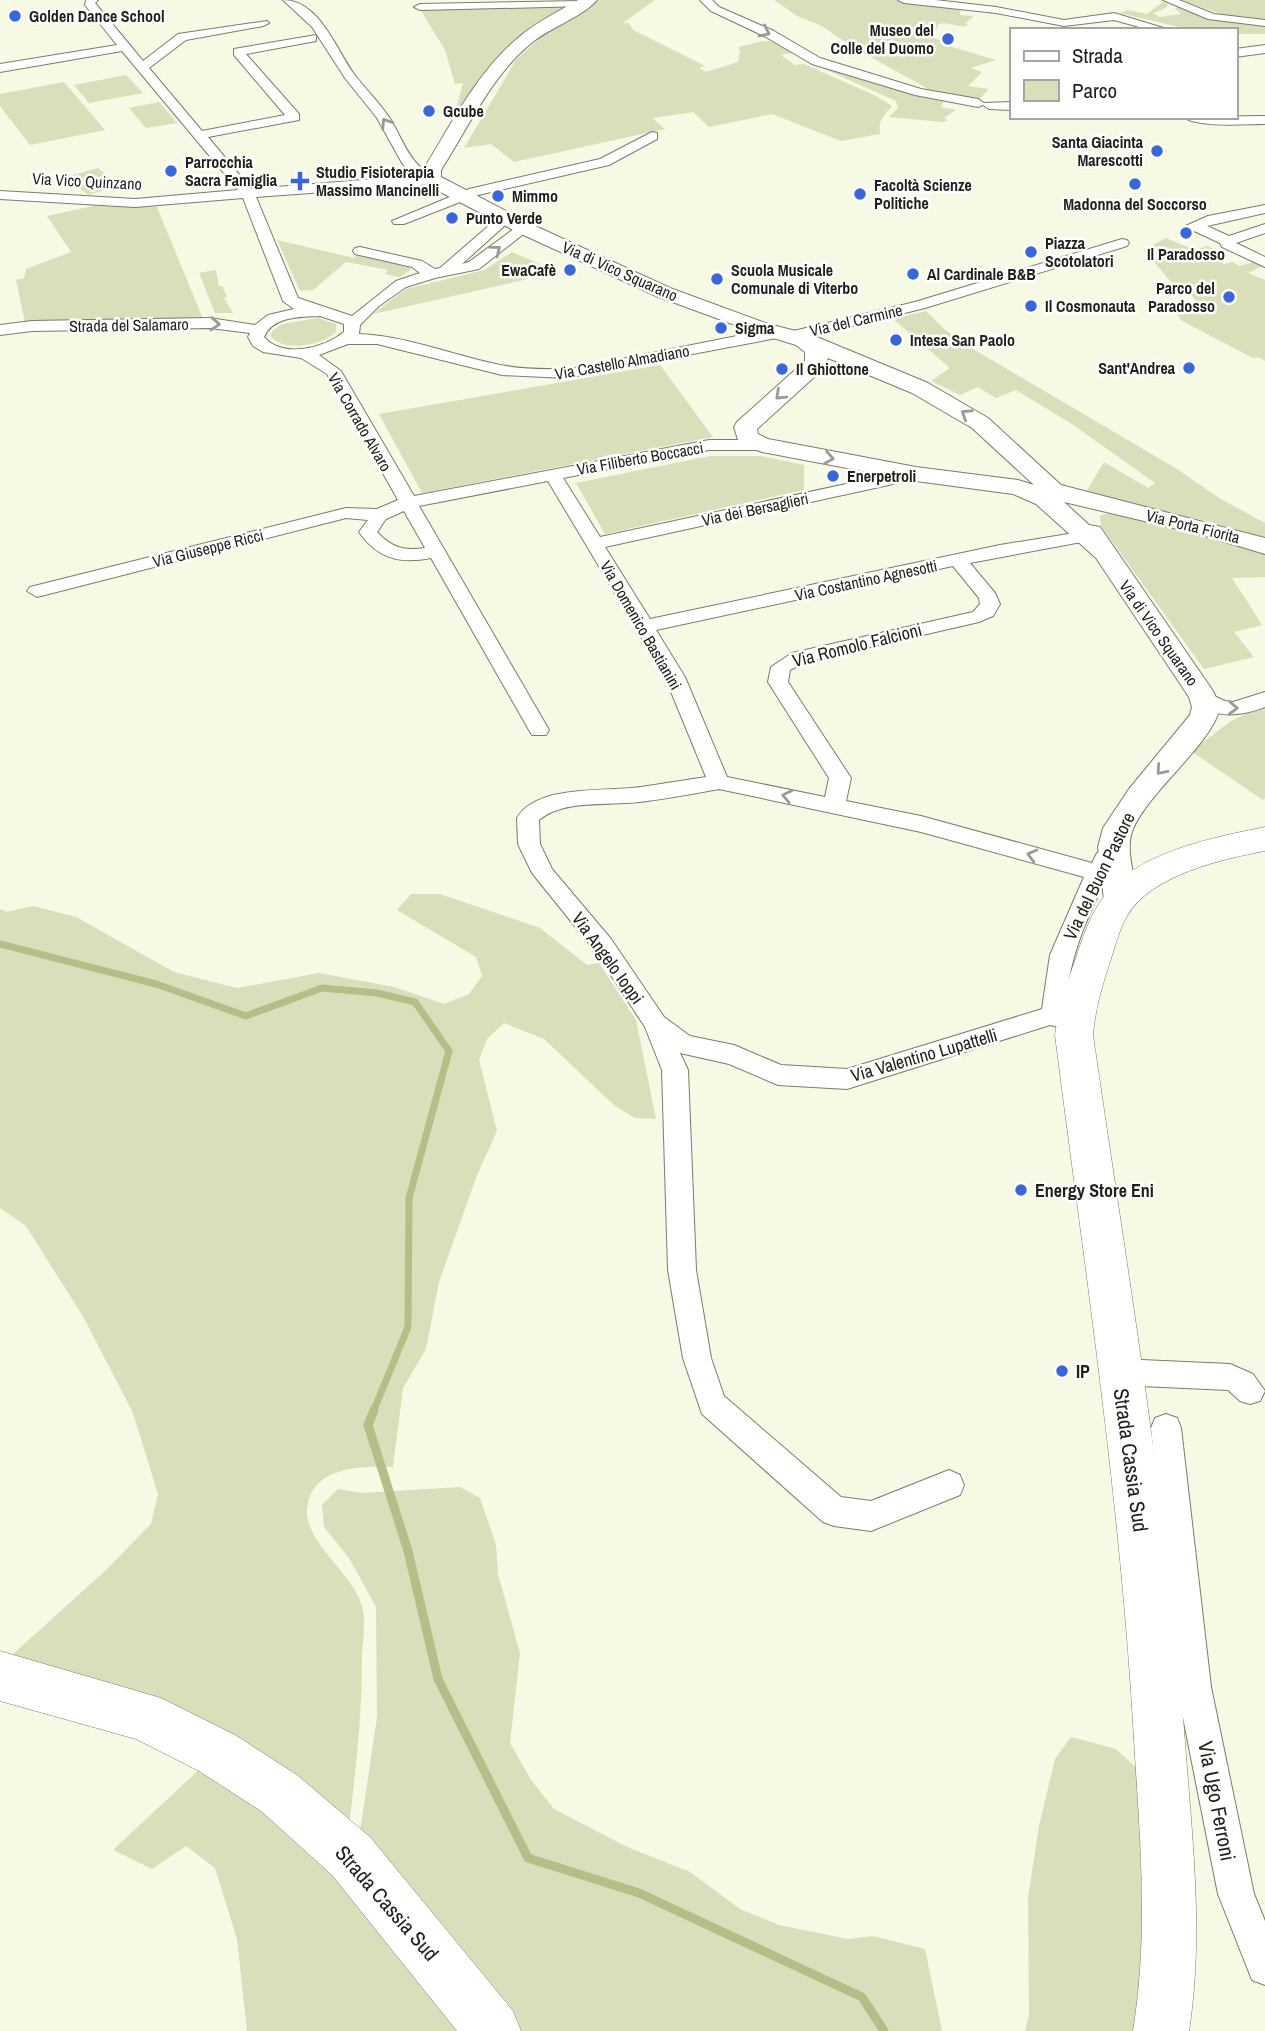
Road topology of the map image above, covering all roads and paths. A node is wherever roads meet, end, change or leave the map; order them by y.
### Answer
1 (92, 0) edge
2 (289, 0) edge
3 (706, 0) edge
4 (904, 0) edge
5 (1169, 0) edge
6 (585, 2) edge
7 (420, 7) dead end
8 (263, 23) dead end
9 (1265, 23) edge
10 (1157, 28) edge
11 (312, 38) dead end
12 (125, 47) junction
13 (1265, 49) edge
14 (1237, 53) edge
15 (142, 67) junction
16 (0, 68) edge
17 (1010, 106) edge
18 (1218, 119) edge
19 (1265, 120) edge
20 (1248, 121) junction
21 (1265, 127) edge
22 (199, 135) junction
23 (652, 136) dead end
24 (440, 157) junction
25 (407, 159) junction
26 (428, 180) junction
27 (0, 194) edge
28 (248, 194) junction
29 (459, 197) junction
30 (1265, 209) edge
31 (505, 219) junction
32 (399, 221) dead end
33 (524, 228) junction
34 (1265, 228) edge
35 (1228, 241) junction
36 (1122, 243) dead end
37 (360, 251) dead end
38 (1263, 260) edge
39 (425, 272) junction
40 (289, 298) junction
41 (374, 303) junction
42 (326, 312) junction
43 (273, 319) junction
44 (0, 330) edge
45 (258, 330) junction
46 (348, 333) junction
47 (791, 336) junction
48 (303, 352) junction
49 (857, 362) junction
50 (815, 363) junction
51 (333, 371) junction
52 (745, 427) junction
53 (709, 444) junction
54 (762, 445) junction
55 (1018, 458) junction
56 (552, 474) junction
57 (916, 474) junction
58 (1000, 482) junction
59 (406, 503) junction
60 (1120, 509) junction
61 (380, 515) junction
62 (594, 544) junction
63 (1095, 544) junction
64 (1265, 546) edge
65 (435, 552) junction
66 (958, 560) junction
67 (37, 591) dead end
68 (645, 626) junction
69 (1265, 699) edge
70 (1203, 707) junction
71 (539, 730) dead end
72 (719, 782) junction
73 (834, 806) junction
74 (1265, 839) edge
75 (1114, 840) junction
76 (1183, 860) junction
77 (1109, 886) junction
78 (1065, 1020) junction
79 (656, 1024) junction
80 (1119, 1372) junction
81 (1249, 1385) dead end
82 (1166, 1428) dead end
83 (948, 1485) dead end
84 (0, 1676) edge
85 (1176, 1685) junction
86 (1263, 1955) edge
87 (493, 2031) edge
88 (1161, 2031) edge

1 - 12 street
25 -> 2 street, Via di Vico Squarano
3 -> 17 street
4 - 10 street
5 - 9 street
6 - 7 street
6 - 24 main road
8 - 15 street
11 - 22 street
12 - 15 street
12 - 16 street
13 - 14 street
15 - 22 street
18 - 20 street
19 - 20 street
20 - 21 street
22 - 28 street
23 - 29 street
24 - 25 street
24 - 26 main road
25 - 26 street, Via di Vico Squarano
26 - 28 street, Via Vico Quinzano
26 - 29 main road, Via di Vico Squarano
27 - 28 street, Via Vico Quinzano
28 - 40 street
29 - 31 main road, Via di Vico Squarano
29 - 32 street
30 - 35 street
31 - 33 main road, Via di Vico Squarano
31 - 39 street
39 -> 33 street
33 - 47 main road, Via di Vico Squarano
34 - 35 street
35 - 38 street
36 - 47 street, Via del Carmine
37 - 39 street
39 - 41 street
40 - 42 street
40 - 43 street
41 - 42 street
41 - 46 street
42 - 43 street
42 - 46 street
43 - 45 street
44 -> 45 street, Strada del Salamaro
45 - 48 street
46 - 47 street, Via Castello Almadiano
46 - 48 street, Via Castello Almadiano
46 - 51 street
47 - 49 main road, Via di Vico Squarano
47 - 50 main road
48 - 51 street, Via Corrado Alvaro
49 - 50 main road
55 -> 49 main road, Via di Vico Squarano
50 -> 52 main road
51 - 59 street, Via Corrado Alvaro
52 - 53 street
52 - 54 main road
53 - 54 street, Via Filiberto Boccacci
53 - 56 street, Via Filiberto Boccacci
54 -> 57 main road, Via Filiberto Boccacci
55 - 58 main road
55 - 60 main road, Via Porta Fiorita
56 - 59 street, Via Filiberto Boccacci
56 - 62 street, Via Domenico Bastianini
57 - 58 main road, Via Filiberto Boccacci
57 - 62 street, Via dei Bersaglieri
58 - 63 main road, Via Filiberto Boccacci
59 - 61 street, Via Filiberto Boccacci
59 - 65 street, Via Corrado Alvaro
60 - 63 main road
60 - 64 main road, Via Porta Fiorita
61 - 65 street
61 - 67 street, Via Giuseppe Ricci
62 - 68 street, Via Domenico Bastianini
63 - 66 street, Via Costantino Agnesotti
63 - 70 main road, Via di Vico Squarano
65 - 71 street, Via Corrado Alvaro
66 - 68 street, Via Costantino Agnesotti
66 - 73 street, Via Romolo Falcioni
68 - 72 street, Via Domenico Bastianini
70 -> 69 street
70 -> 75 main road, Via del Buon Pastore
73 -> 72 street, Via Angelo Ioppi
72 - 79 street, Via Angelo Ioppi
77 -> 73 street, Via Angelo Ioppi
74 - 76 main road
75 - 76 main road
75 - 77 main road
76 - 77 main road
77 - 78 main road, Strada Cassia Sud
78 - 79 street, Via Valentino Lupattelli
78 - 80 main road, Strada Cassia Sud
79 - 83 street, Via Angelo Ioppi
80 - 81 street
80 - 85 main road, Strada Cassia Sud
82 - 85 street, Via Ugo Ferroni
84 - 87 main road, Strada Cassia Sud
85 - 86 street, Via Ugo Ferroni
85 - 88 main road, Strada Cassia Sud

